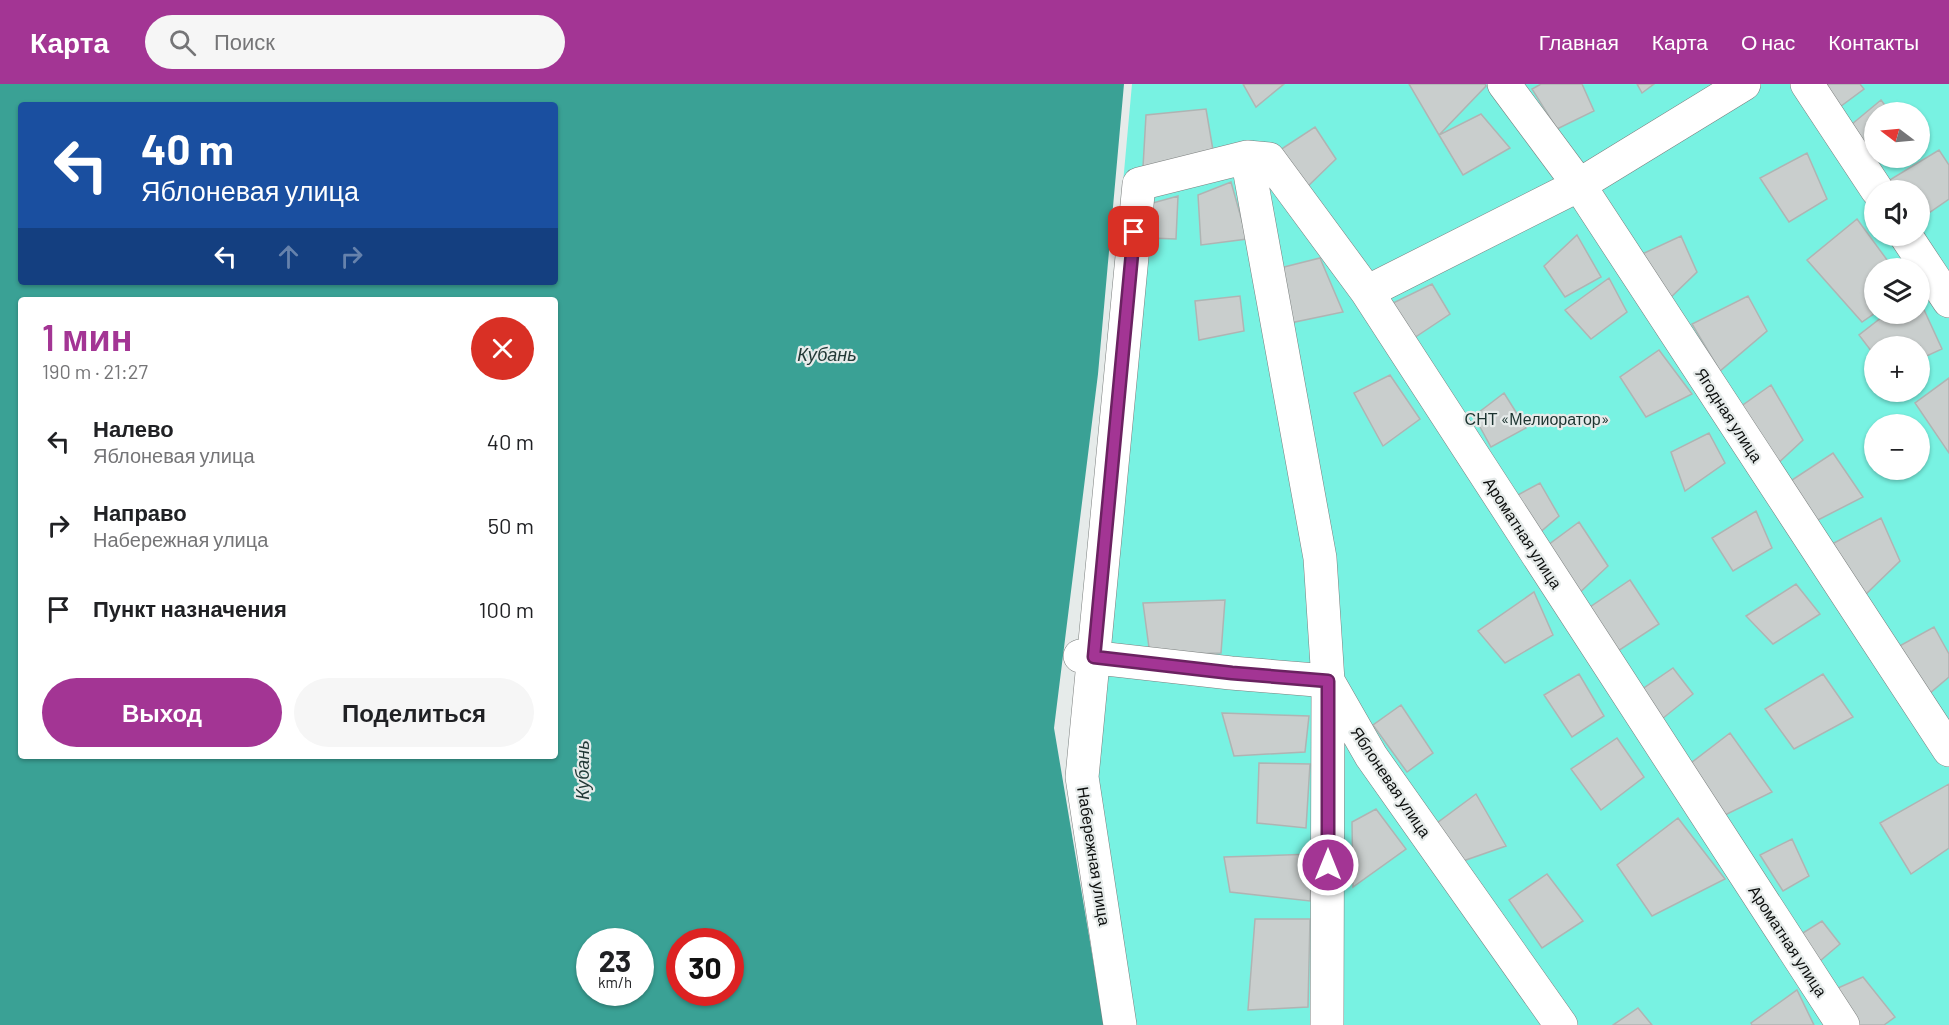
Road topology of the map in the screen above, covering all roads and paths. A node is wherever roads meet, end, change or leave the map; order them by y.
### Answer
1 (1504, 84) edge
2 (1744, 84) edge
3 (1807, 84) edge
4 (1247, 157) junction
5 (1870, 180) edge
6 (1579, 185) junction
7 (1913, 246) edge
8 (1367, 292) junction
9 (1949, 301) edge
10 (1087, 656) junction
11 (1328, 681) junction
12 (1949, 750) edge
13 (1120, 1025) edge
14 (1327, 1025) edge
15 (1561, 1025) edge
16 (1843, 1025) edge

1 - 6 street, Ягодная улица
2 - 6 street
3 - 5 street
4 - 8 street, Ароматная улица
4 - 10 street, Набережная улица
4 - 11 street
6 - 8 street
6 - 12 street, Ягодная улица
7 - 9 street
8 - 16 street, Ароматная улица
10 - 11 street
10 - 13 street, Набережная улица
11 - 14 street
11 - 15 street, Яблоневая улица

